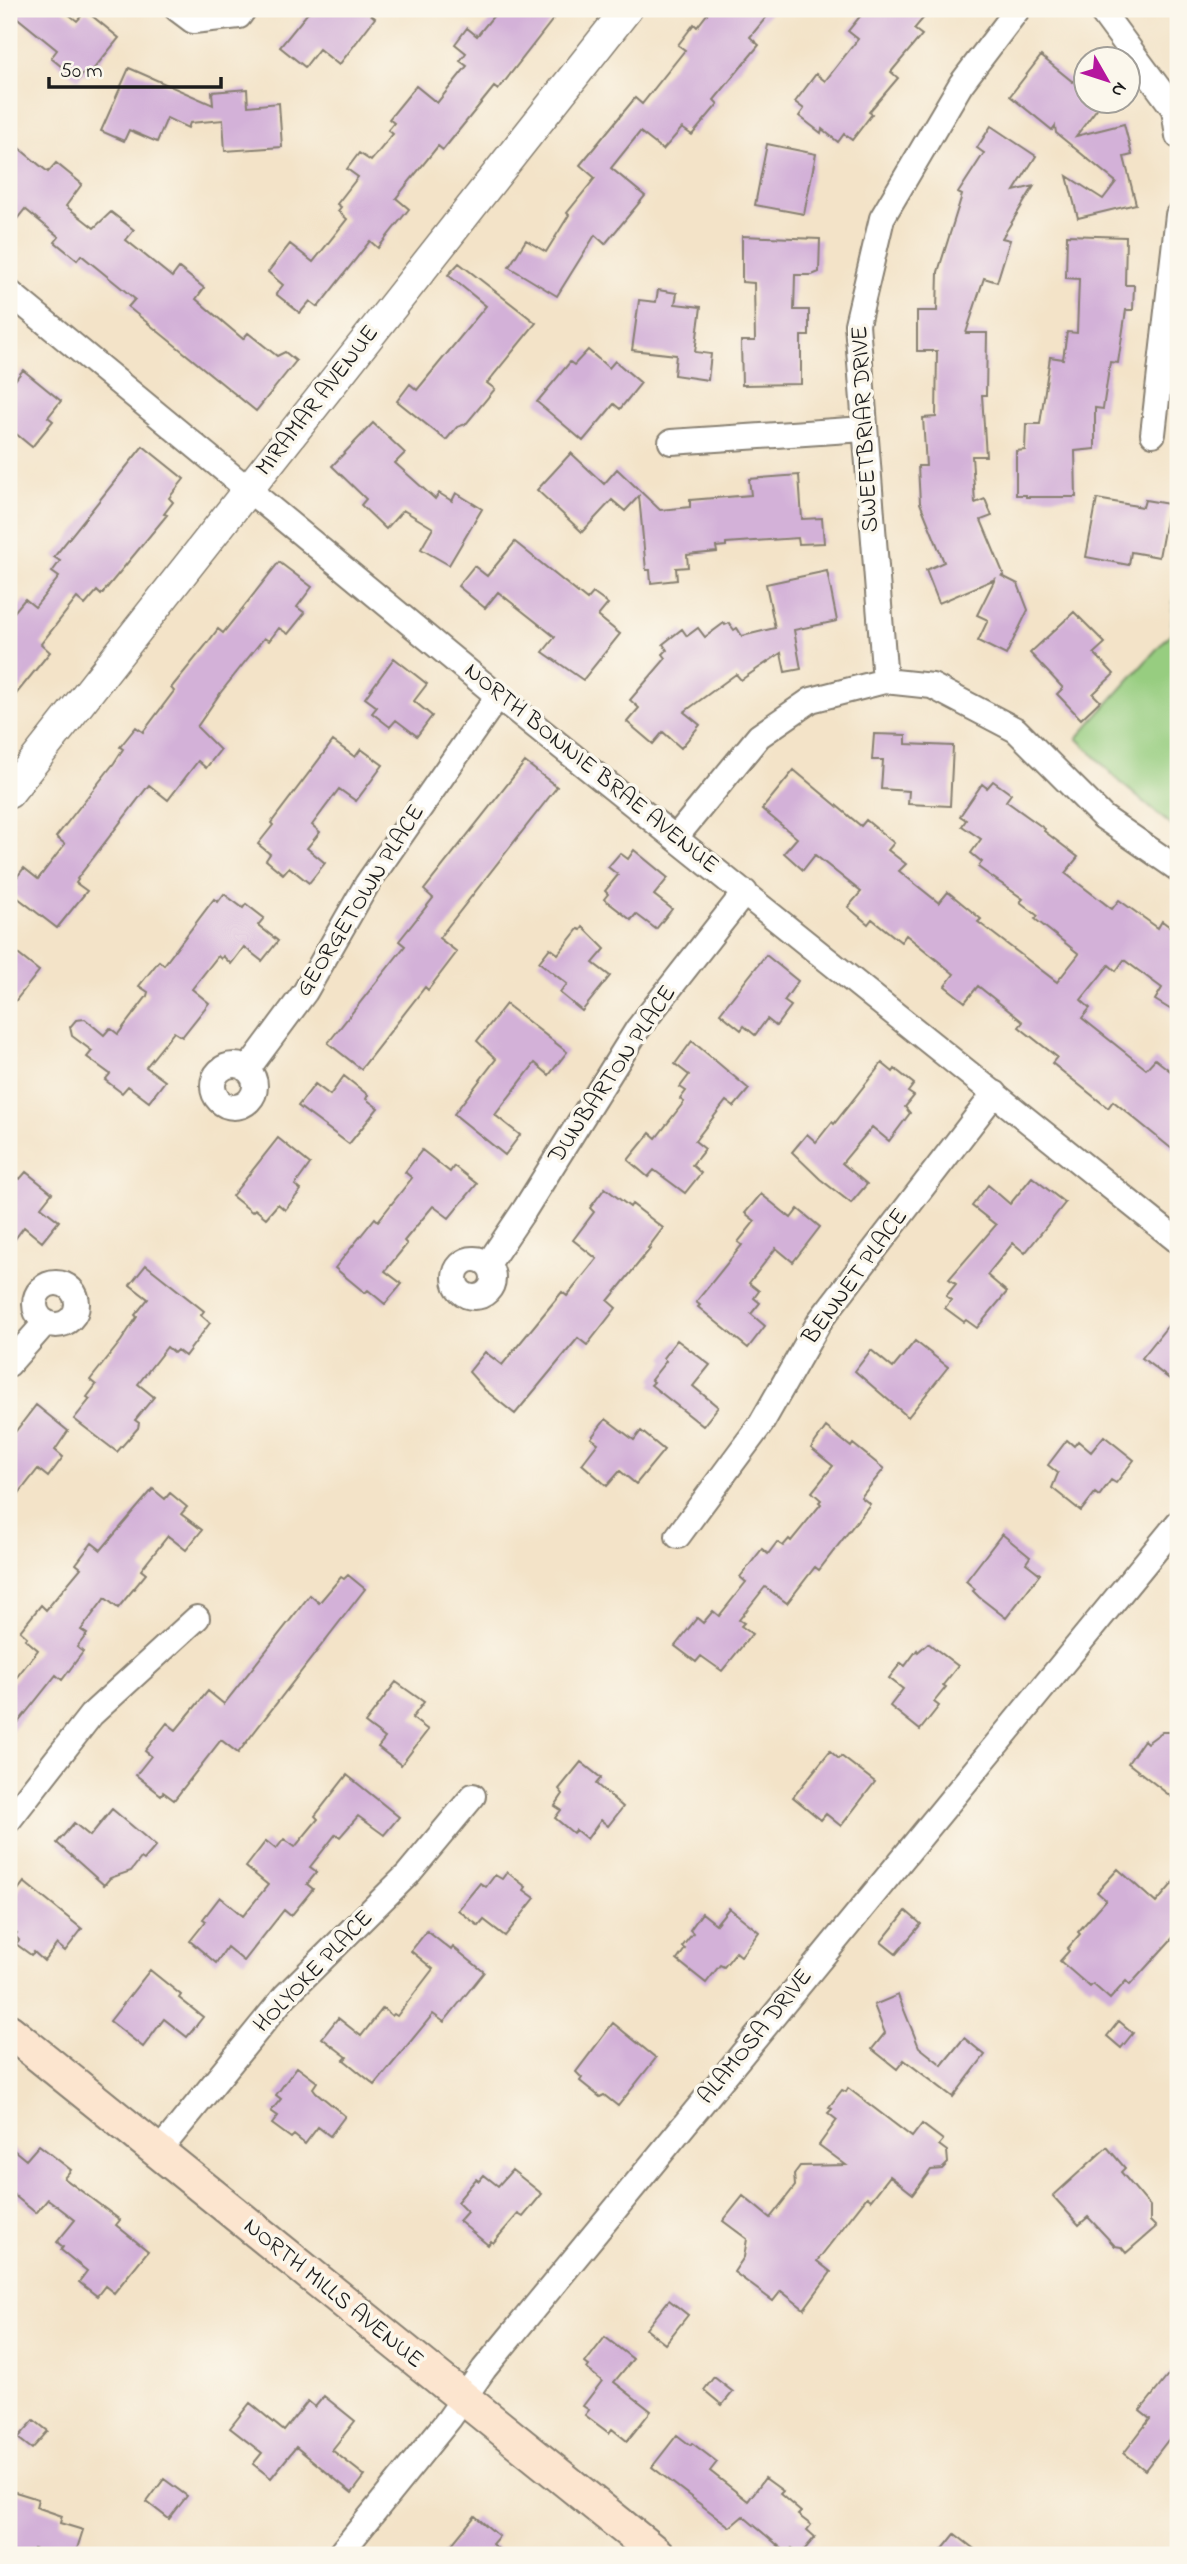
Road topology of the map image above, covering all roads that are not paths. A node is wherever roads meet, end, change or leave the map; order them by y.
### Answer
1 (177, 9) edge
2 (627, 9) edge
3 (1018, 9) edge
4 (1100, 9) edge
5 (242, 12) edge
6 (1178, 136) edge
7 (1178, 215) edge
8 (9, 292) edge
9 (864, 429) junction
10 (1153, 434) dead end
11 (671, 442) dead end
12 (248, 489) junction
13 (885, 681) junction
14 (498, 696) junction
15 (9, 793) edge
16 (676, 837) junction
17 (1178, 869) edge
18 (745, 892) junction
19 (247, 1070) dead end
20 (995, 1093) junction
21 (1178, 1241) edge
22 (488, 1264) dead end
23 (46, 1322) dead end
24 (9, 1364) edge
25 (1178, 1523) edge
26 (678, 1536) dead end
27 (197, 1618) dead end
28 (473, 1796) dead end
29 (9, 1820) edge
30 (9, 2031) edge
31 (159, 2151) junction
32 (462, 2400) junction
33 (339, 2555) edge
34 (658, 2555) edge

1 - 5 street
2 - 12 street, MIRAMAR AVENUE
3 - 9 street, SWEETBRIAR DRIVE
4 - 6 street
7 - 10 street
8 - 12 street, NORTH BONNIE BRAE AVENUE
9 - 11 street
9 - 13 street, SWEETBRIAR DRIVE
12 - 14 street, NORTH BONNIE BRAE AVENUE
12 - 15 street, MIRAMAR AVENUE
13 - 16 street
13 - 17 street
14 - 16 street, NORTH BONNIE BRAE AVENUE
14 - 19 street, GEORGETOWN PLACE
16 - 18 street, NORTH BONNIE BRAE AVENUE
18 - 20 street, NORTH BONNIE BRAE AVENUE
18 - 22 street, DUNBARTON PLACE
20 - 21 street, NORTH BONNIE BRAE AVENUE
20 - 26 street, BENNET PLACE
23 - 24 street
25 - 32 street, ALAMOSA DRIVE
27 - 29 street
28 - 31 street, HOLYOKE PLACE
30 - 31 main road, NORTH MILLS AVENUE
31 - 32 main road, NORTH MILLS AVENUE
32 - 33 street, ALAMOSA DRIVE
32 - 34 main road, NORTH MILLS AVENUE

